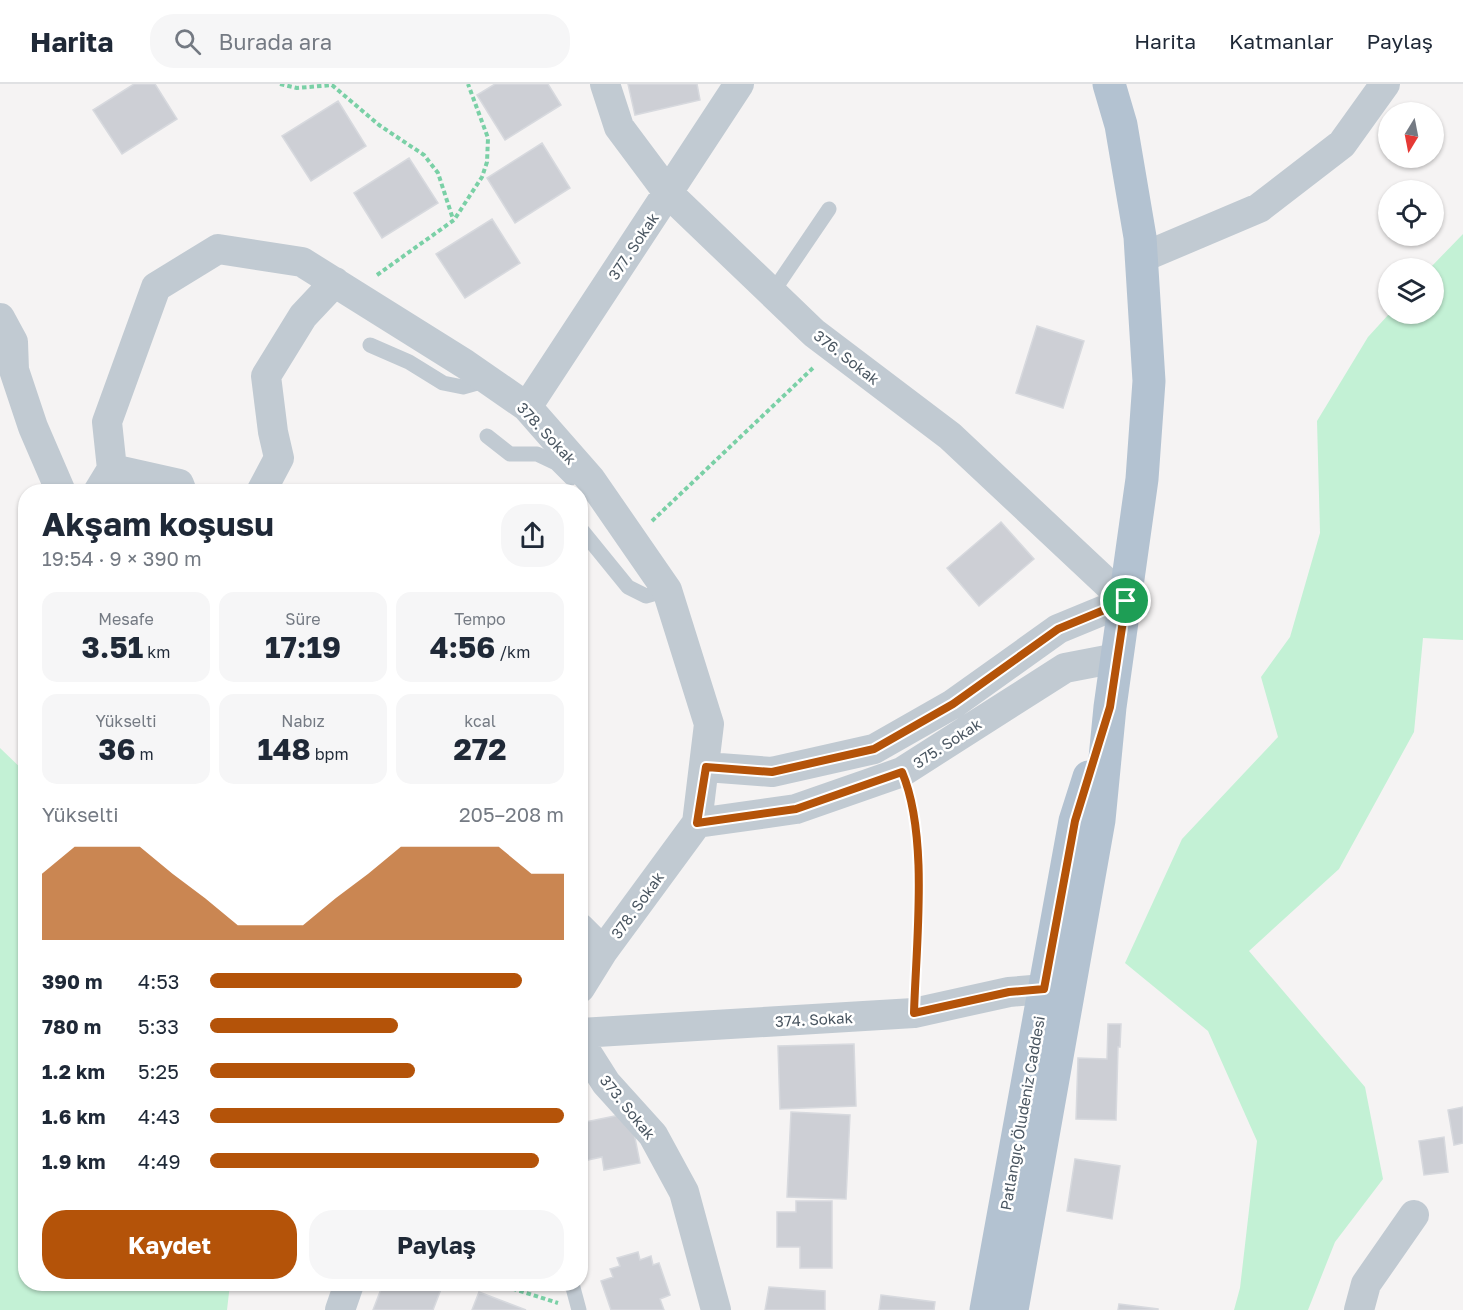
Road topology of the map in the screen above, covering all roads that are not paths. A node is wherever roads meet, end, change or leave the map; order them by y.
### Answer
1 (605, 84) edge
2 (740, 84) edge
3 (1109, 84) edge
4 (1385, 84) edge
5 (669, 194) junction
6 (829, 209) dead end
7 (1141, 258) junction
8 (335, 282) junction
9 (772, 292) junction
10 (0, 318) edge
11 (370, 345) dead end
12 (7, 372) edge
13 (488, 380) junction
14 (527, 407) junction
15 (487, 436) dead end
16 (105, 481) edge
17 (58, 484) edge
18 (135, 484) edge
19 (265, 484) edge
20 (577, 484) edge
21 (588, 495) edge
22 (588, 538) edge
23 (632, 540) junction
24 (667, 590) junction
25 (1126, 601) junction
26 (1058, 629) junction
27 (1117, 658) junction
28 (1065, 668) junction
29 (1110, 707) junction
30 (706, 767) junction
31 (697, 823) junction
32 (588, 936) edge
33 (603, 951) junction
34 (588, 975) edge
35 (1044, 989) junction
36 (588, 1033) edge
37 (588, 1055) edge
38 (1414, 1215) dead end
39 (347, 1291) edge
40 (575, 1291) edge
41 (340, 1310) edge
42 (579, 1310) edge
43 (716, 1310) edge
44 (986, 1310) edge
45 (1012, 1310) edge
46 (1359, 1310) edge

1 - 5 street, 376. Sokak
2 - 5 street, 377. Sokak
3 - 7 main road, Patlangıç Öludeniz Caddesi
4 - 7 street
5 - 9 street, 376. Sokak
5 - 14 street, 377. Sokak
6 - 9 lane
7 - 25 main road, Patlangıç Öludeniz Caddesi
8 - 13 street, 378. Sokak
8 - 16 street, 378. Sokak
8 - 19 street
9 - 25 street, 376. Sokak
10 - 12 street
11 - 13 lane
12 - 17 street
13 - 14 street, 378. Sokak
14 - 23 street, 378. Sokak
15 - 20 lane
16 - 18 street
21 - 23 lane
22 - 24 lane
23 - 24 street, 378. Sokak
24 - 30 street, 378. Sokak
25 - 26 street
25 - 27 main road, Patlangıç Öludeniz Caddesi
26 - 28 street
26 - 30 street
27 - 28 street, 375. Sokak
27 - 29 main road, Patlangıç Öludeniz Caddesi
28 - 31 street, 375. Sokak
29 - 35 main road, Patlangıç Öludeniz Caddesi
29 - 45 main road, Patlangıç Öludeniz Caddesi
30 - 31 street, 378. Sokak
31 - 33 street, 378. Sokak
32 - 33 street
33 - 34 street, 378. Sokak
35 - 36 street, 374. Sokak
35 - 44 main road, Patlangıç Öludeniz Caddesi
37 - 43 street, 373. Sokak
38 - 46 street
39 - 41 street
40 - 42 lane

